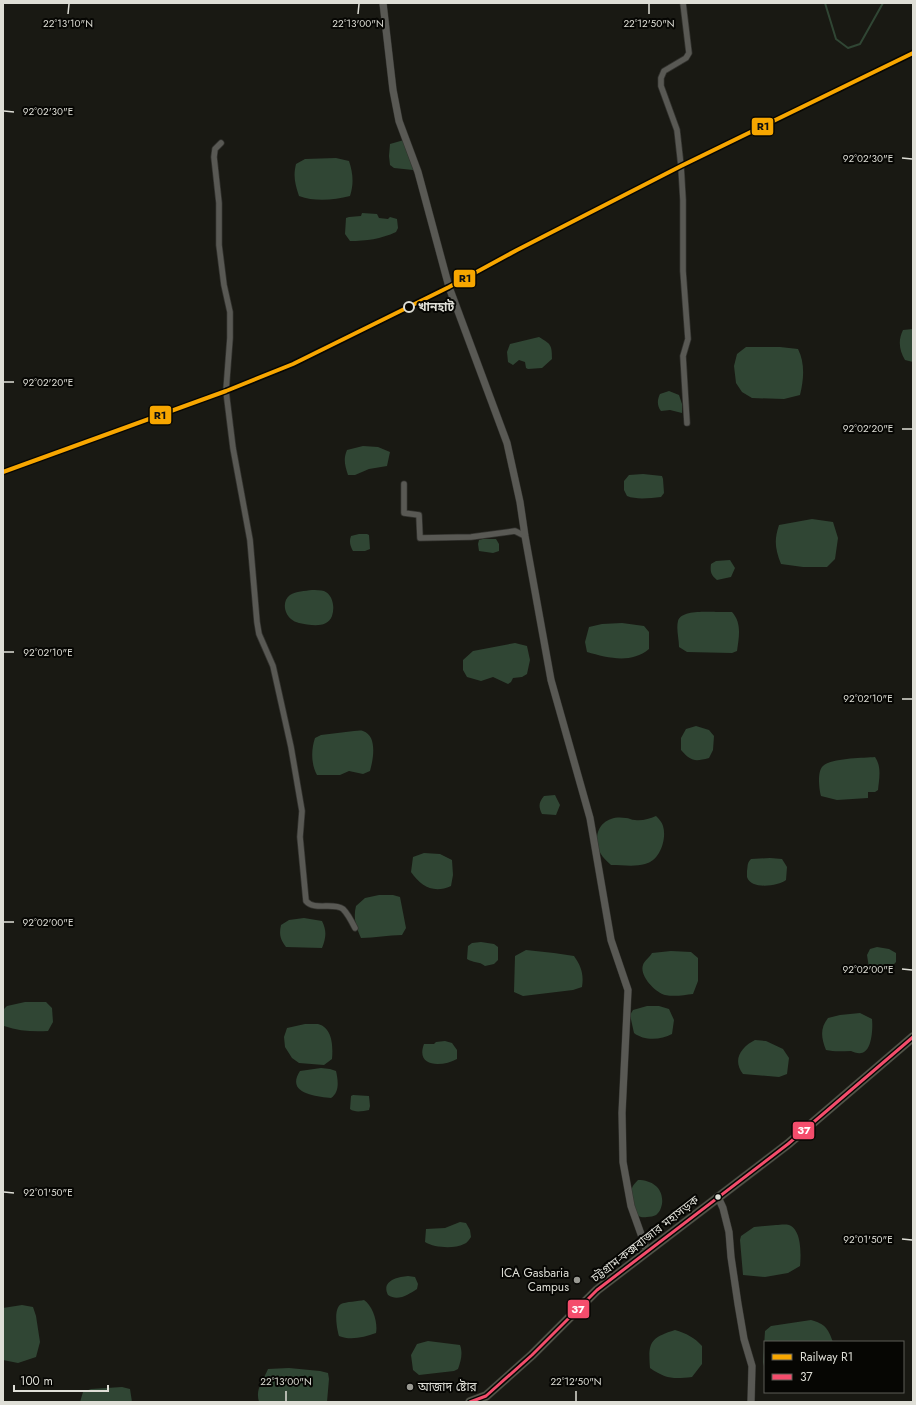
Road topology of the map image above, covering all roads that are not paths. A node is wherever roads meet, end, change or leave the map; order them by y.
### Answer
1 (383, 3) edge
2 (683, 3) edge
3 (221, 143) dead end
4 (687, 423) dead end
5 (404, 484) dead end
6 (525, 536) junction
7 (355, 928) dead end
8 (913, 1037) edge
9 (718, 1197) junction
10 (647, 1251) junction
11 (470, 1402) edge
12 (751, 1402) edge

1 - 6 street
2 - 4 street
3 - 7 street
5 - 6 street
6 - 10 street
8 - 9 highway, চট্টগ্রাম-কক্সবাজার মহাসড়ক
9 - 10 highway, চট্টগ্রাম-কক্সবাজার মহাসড়ক
9 - 12 street
10 - 11 highway, চট্টগ্রাম-কক্সবাজার মহাসড়ক

